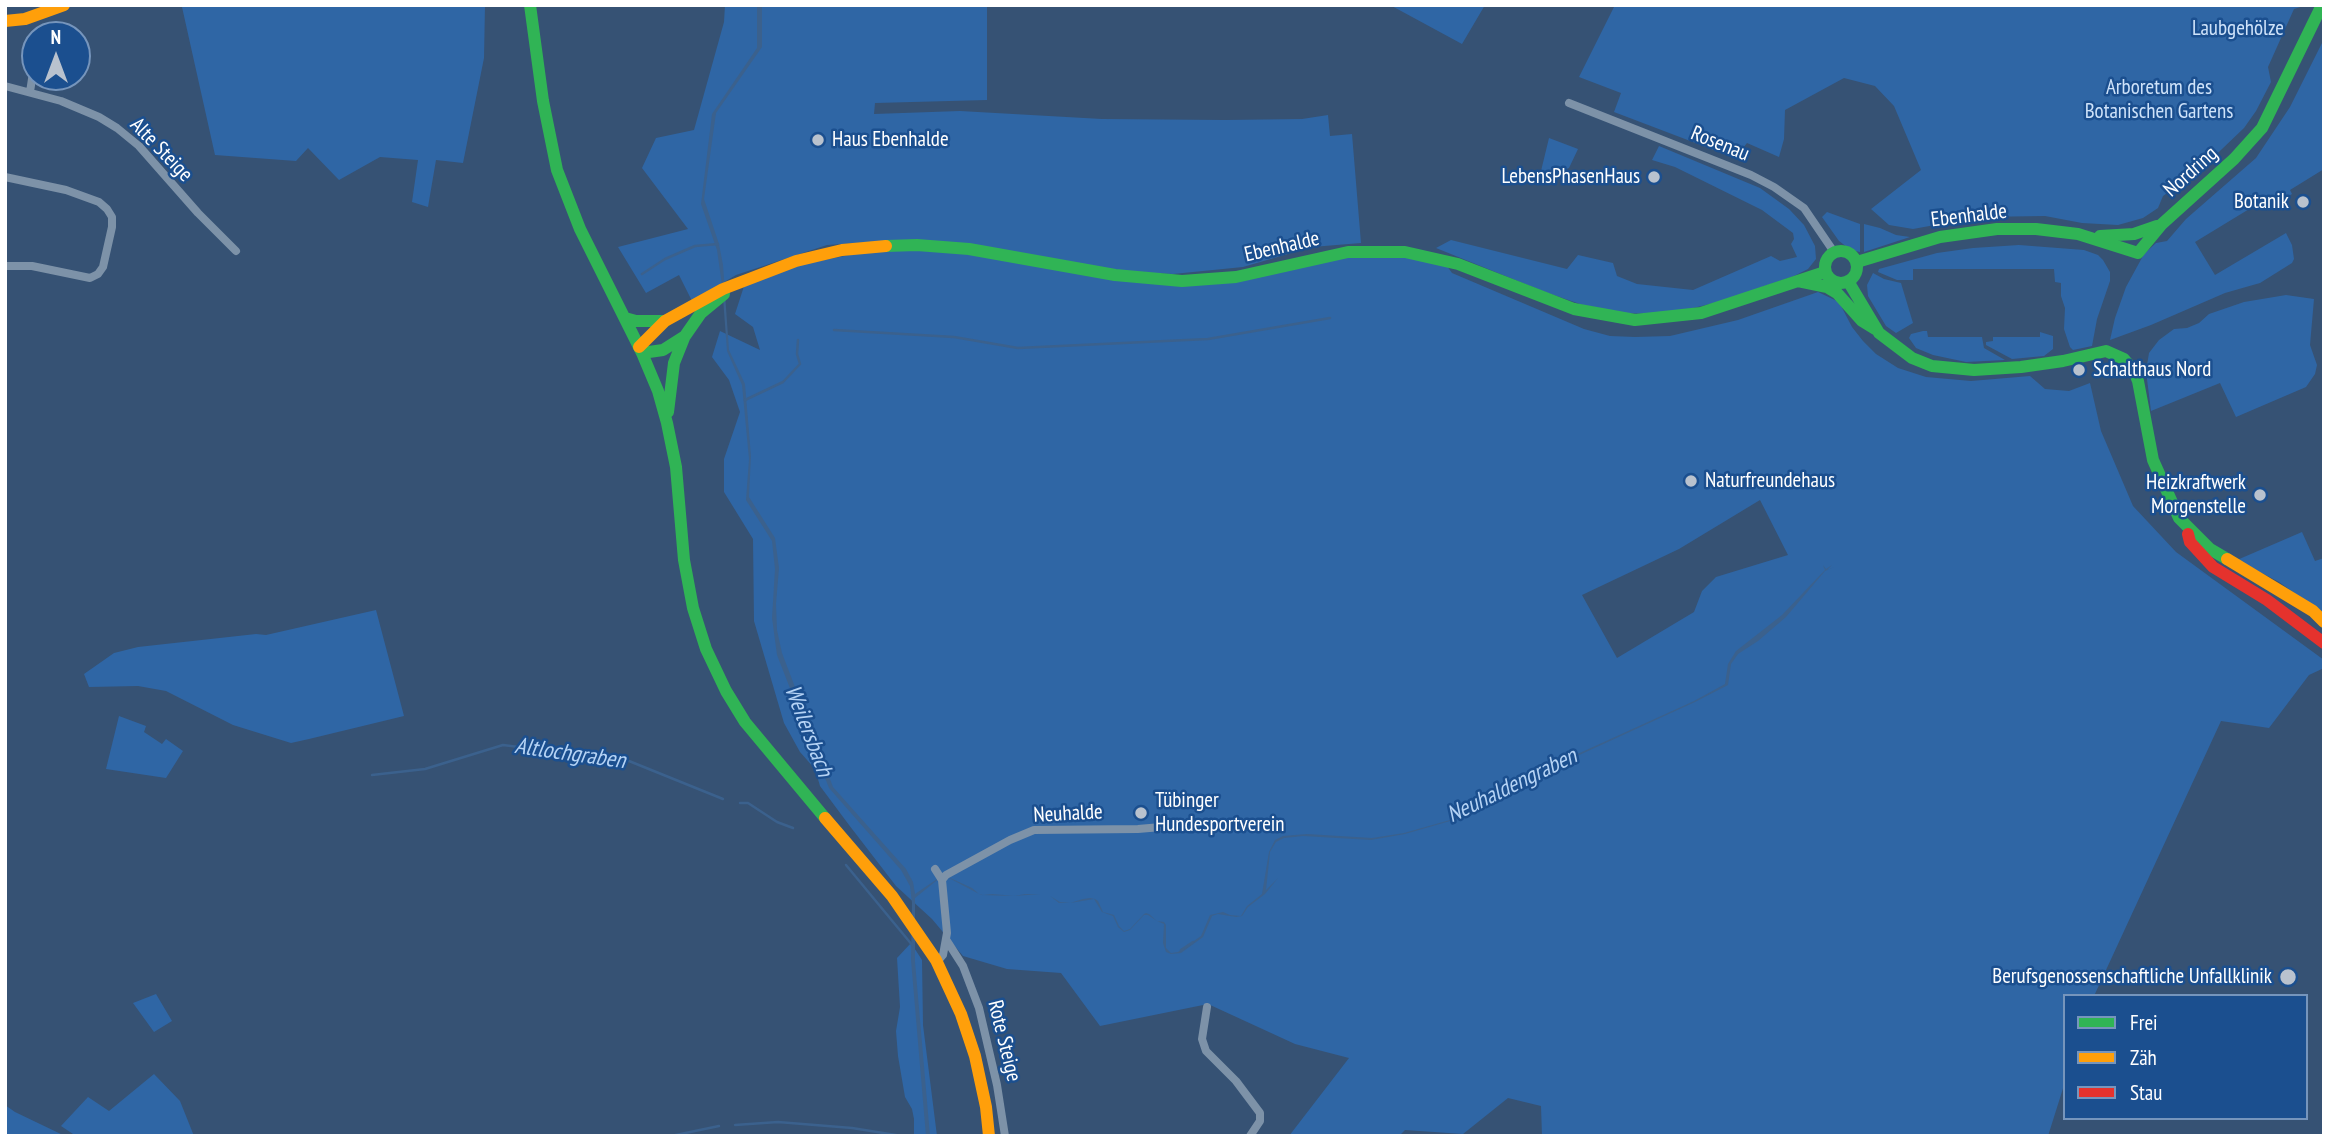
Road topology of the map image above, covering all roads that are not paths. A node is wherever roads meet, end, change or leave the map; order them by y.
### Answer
1 (64, 5) edge
2 (530, 5) edge
3 (2322, 5) edge
4 (49, 8) edge
5 (5, 21) edge
6 (5, 86) edge
7 (30, 92) joint
8 (1569, 103) dead end
9 (5, 177) edge
10 (2162, 224) junction
11 (2089, 236) junction
12 (236, 251) dead end
13 (1834, 252) junction
14 (2138, 253) joint
15 (1857, 262) junction
16 (5, 266) edge
17 (1825, 272) junction
18 (1798, 281) junction
19 (1848, 282) junction
20 (738, 284) junction
21 (625, 318) junction
22 (666, 321) junction
23 (1880, 332) junction
24 (685, 336) junction
25 (641, 350) junction
26 (667, 423) junction
27 (2186, 527) junction
28 (2324, 622) edge
29 (2324, 643) edge
30 (1208, 823) dead end
31 (935, 869) dead end
32 (942, 880) junction
33 (947, 941) junction
34 (935, 959) junction
35 (1207, 1007) dead end
36 (989, 1136) edge
37 (1005, 1136) edge
38 (1251, 1136) edge

1 - 4 street
2 - 21 street
3 - 10 street, Nordring
4 - 5 street
6 - 7 street, Alte Steige
7 - 12 street, Alte Steige
8 - 13 street, Rosenau
9 - 16 street
10 - 11 street, Ebenhalde
10 - 14 street, Nordring
11 - 14 street, Ebenhalde
11 - 15 street, Ebenhalde
13 - 15 street
13 - 17 street
15 - 19 street
17 - 18 street, Ebenhalde
17 - 19 street
18 - 20 street, Ebenhalde
18 - 23 street
19 - 23 street
20 - 22 street, Ebenhalde
20 - 24 street, Ebenhalde
21 - 22 street
21 - 25 street
22 - 25 street, Ebenhalde
23 - 27 street
24 - 25 street, Ebenhalde
24 - 26 street
25 - 26 street
26 - 34 street
27 - 28 street
27 - 29 street
30 - 32 street, Neuhalde
31 - 32 street
32 - 33 street
33 - 34 street
33 - 37 street, Rote Steige
34 - 36 street
35 - 38 street

